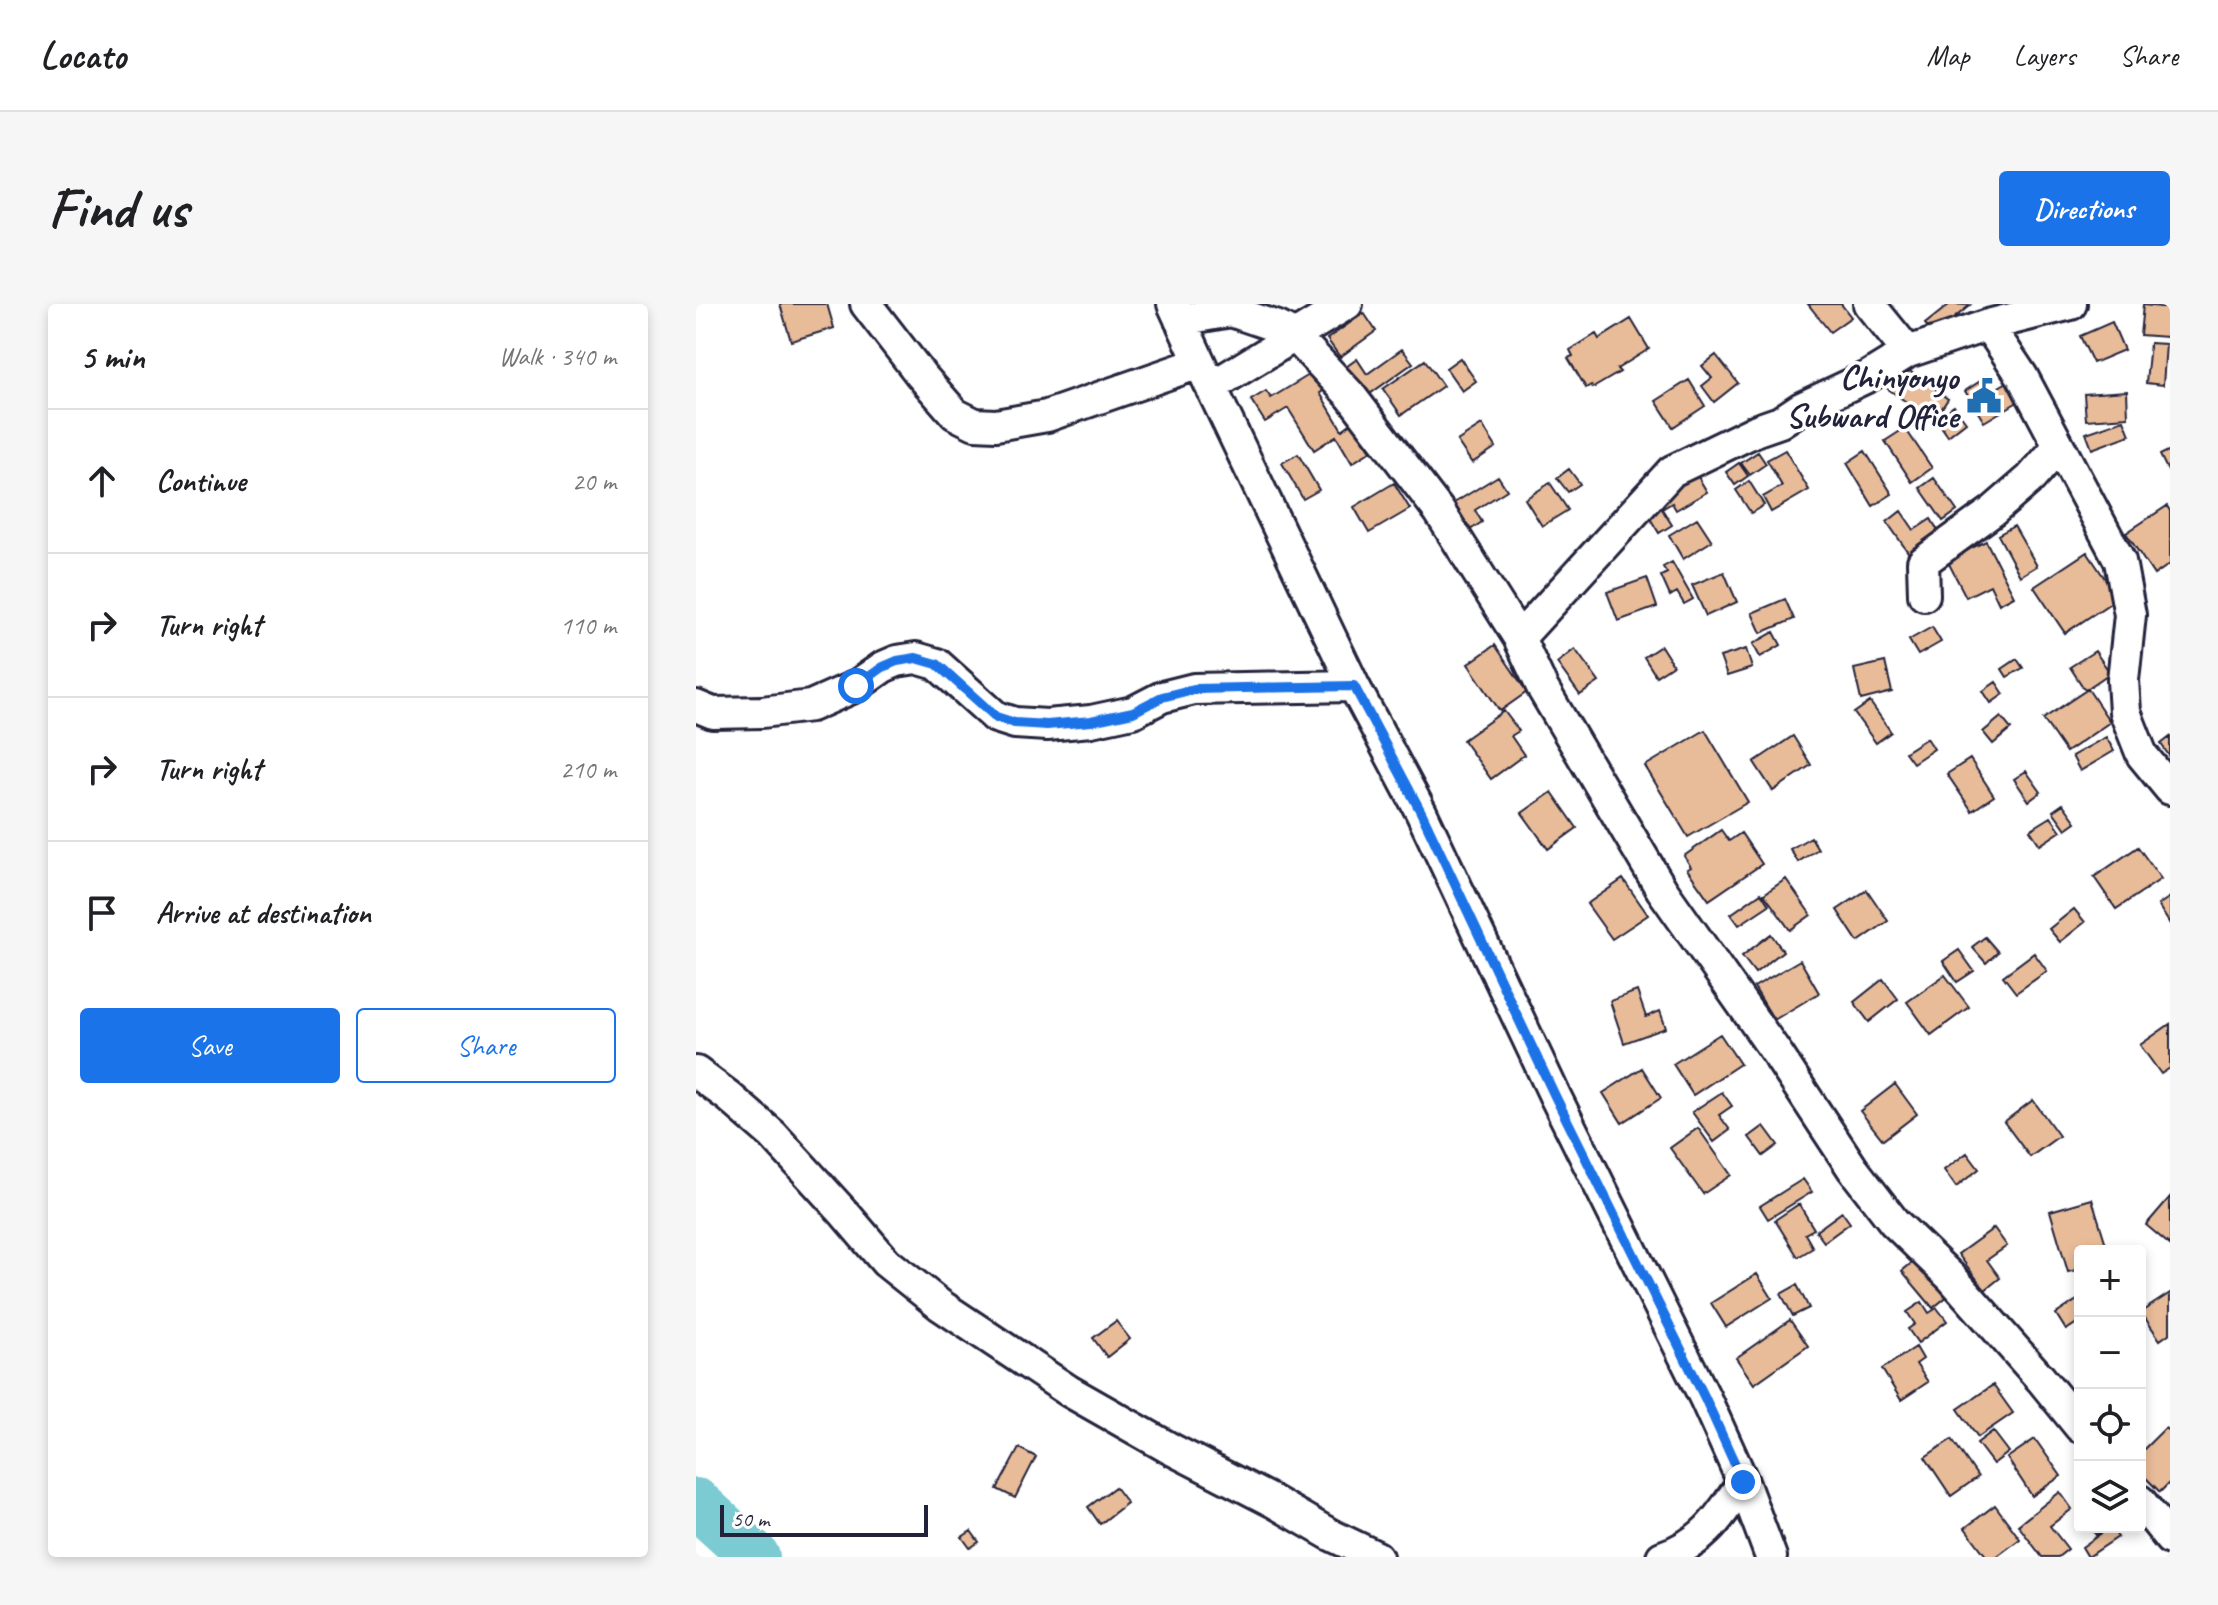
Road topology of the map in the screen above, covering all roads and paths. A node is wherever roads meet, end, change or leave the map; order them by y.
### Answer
1 (866, 304) edge
2 (1347, 304) edge
3 (1869, 304) edge
4 (2071, 304) edge
5 (1176, 312) edge
6 (1988, 325) junction
7 (1295, 336) junction
8 (1908, 352) junction
9 (1205, 375) junction
10 (2059, 446) junction
11 (1924, 595) dead end
12 (1519, 638) junction
13 (1354, 686) junction
14 (696, 706) edge
15 (2170, 789) edge
16 (696, 1072) edge
17 (2074, 1420) edge
18 (1743, 1482) junction
19 (2146, 1509) edge
20 (2170, 1539) edge
21 (1672, 1555) edge
22 (1377, 1557) edge
23 (1771, 1557) edge

1 - 9 street
2 - 7 street
3 - 8 street
4 - 6 street
5 - 7 street
5 - 9 street
6 - 8 street
6 - 10 street
7 - 9 street
7 - 12 street
8 - 12 street
9 - 13 street
10 - 11 street
10 - 15 street
12 - 17 street
13 - 14 street
13 - 18 street
16 - 22 street
18 - 21 street
18 - 23 street
19 - 20 street

